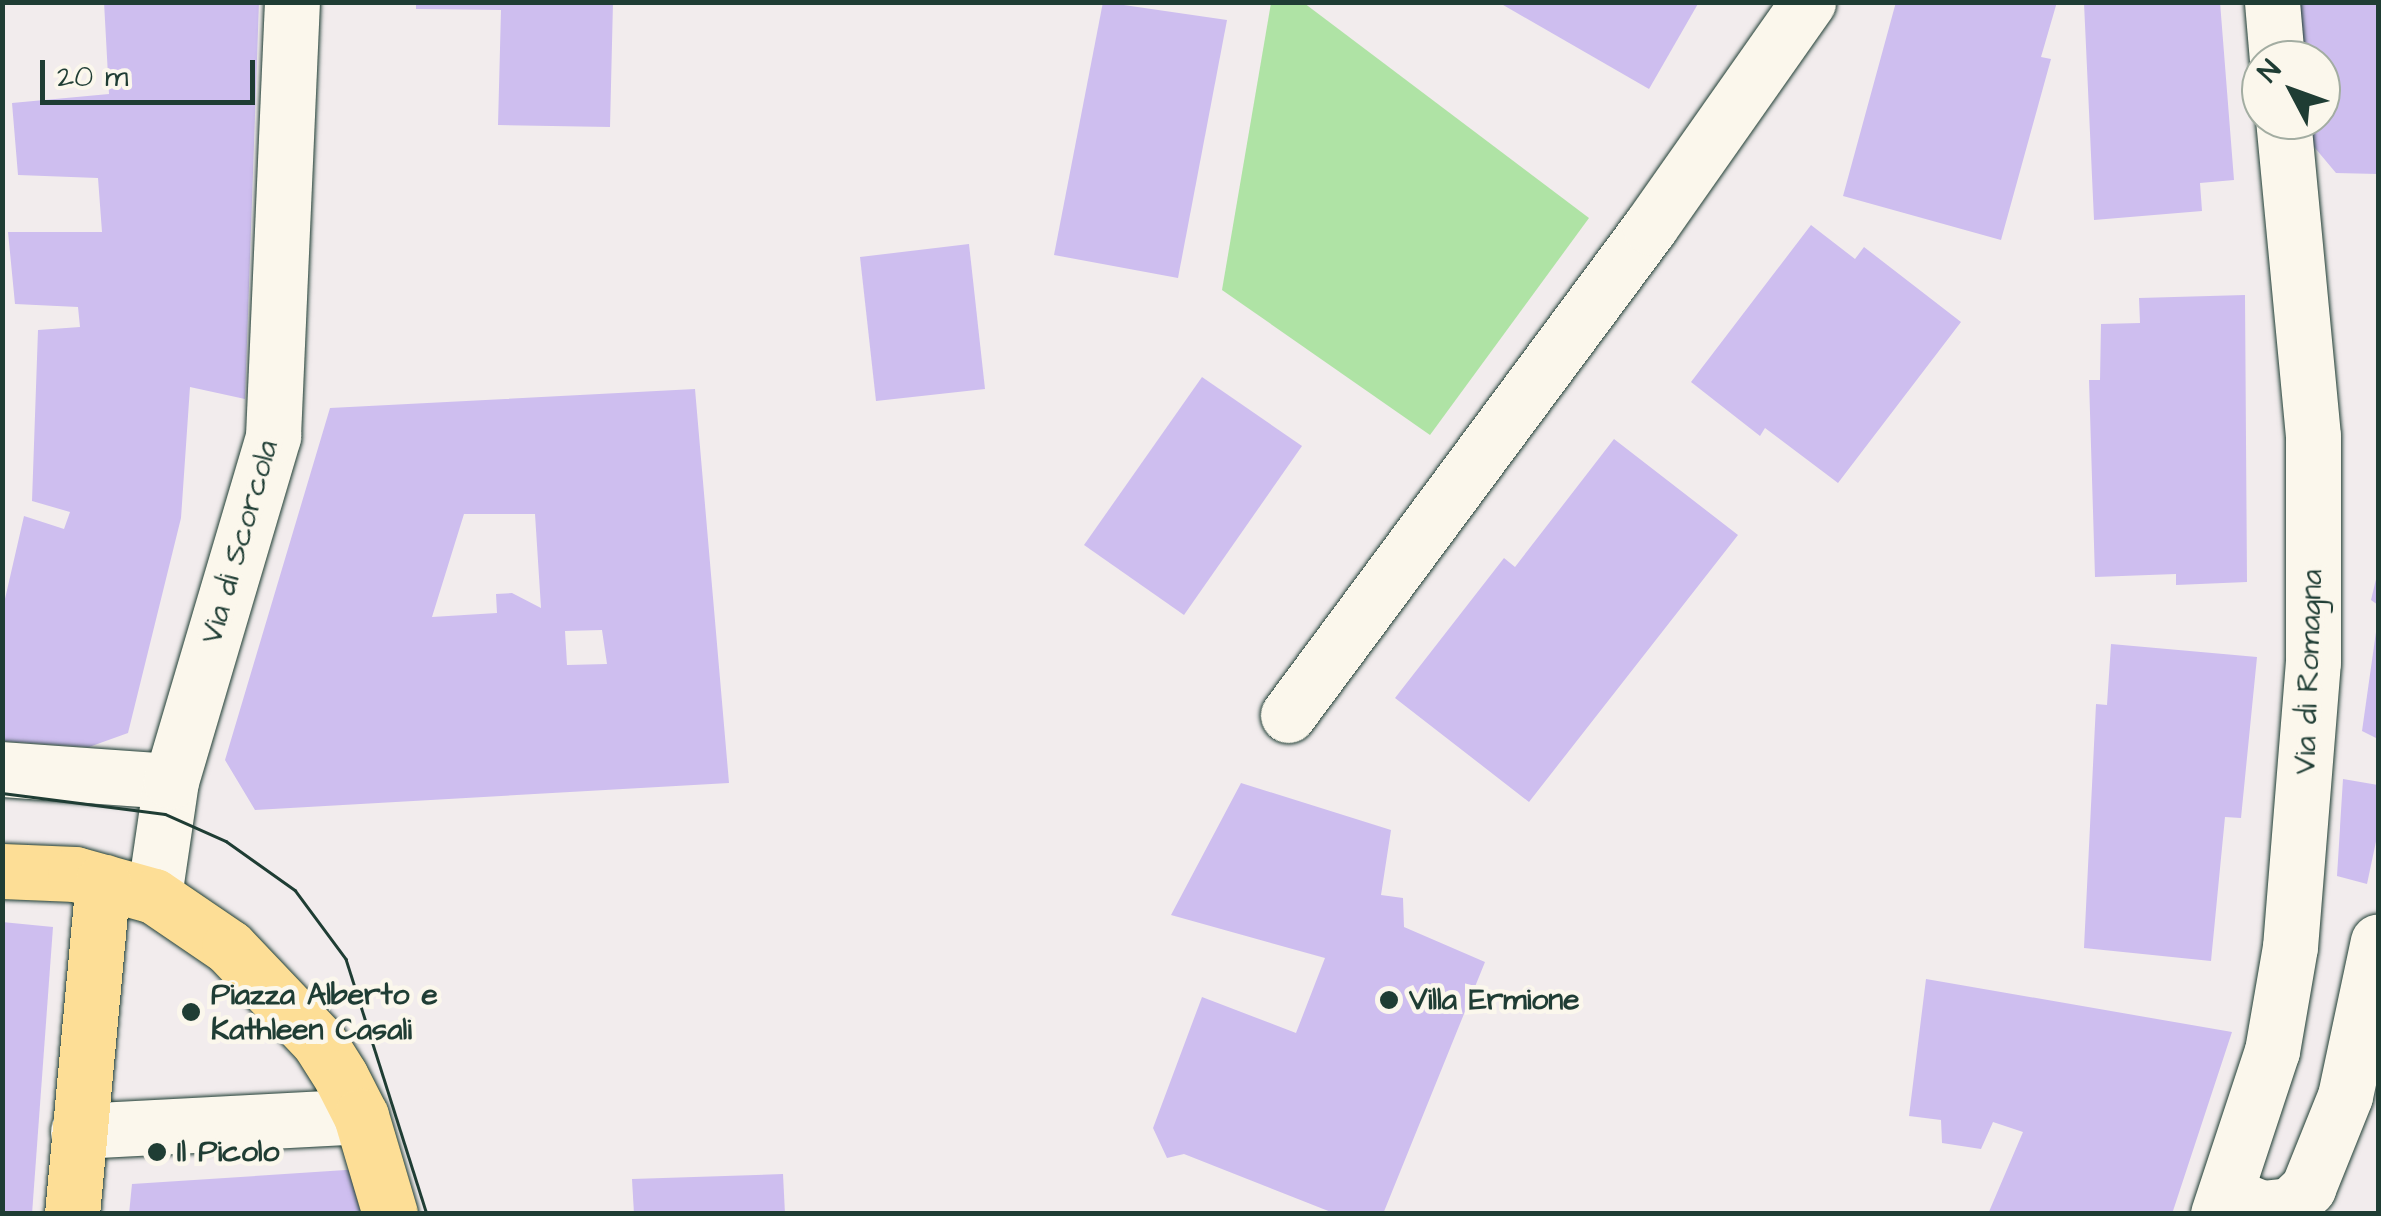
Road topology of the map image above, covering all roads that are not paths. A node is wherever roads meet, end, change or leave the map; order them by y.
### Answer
1 (292, 2) edge
2 (1808, 2) edge
3 (2272, 2) edge
4 (2275, 40) edge
5 (2285, 140) edge
6 (1288, 715) dead end
7 (2, 770) edge
8 (170, 780) junction
9 (2, 870) edge
10 (102, 880) junction
11 (154, 896) junction
12 (2378, 942) edge
13 (361, 1116) junction
14 (78, 1131) junction
15 (2222, 1204) edge
16 (72, 1214) edge
17 (390, 1214) edge

1 - 8 street, Via di Scorcola
2 - 6 street
3 - 4 street
5 - 15 street, Via di Romagna
7 - 8 street
8 - 11 street, Via di Scorcola
9 - 10 main road
10 - 11 main road
10 - 14 main road
11 - 13 main road
12 - 15 street
13 - 14 street
13 - 17 main road
14 - 16 main road

